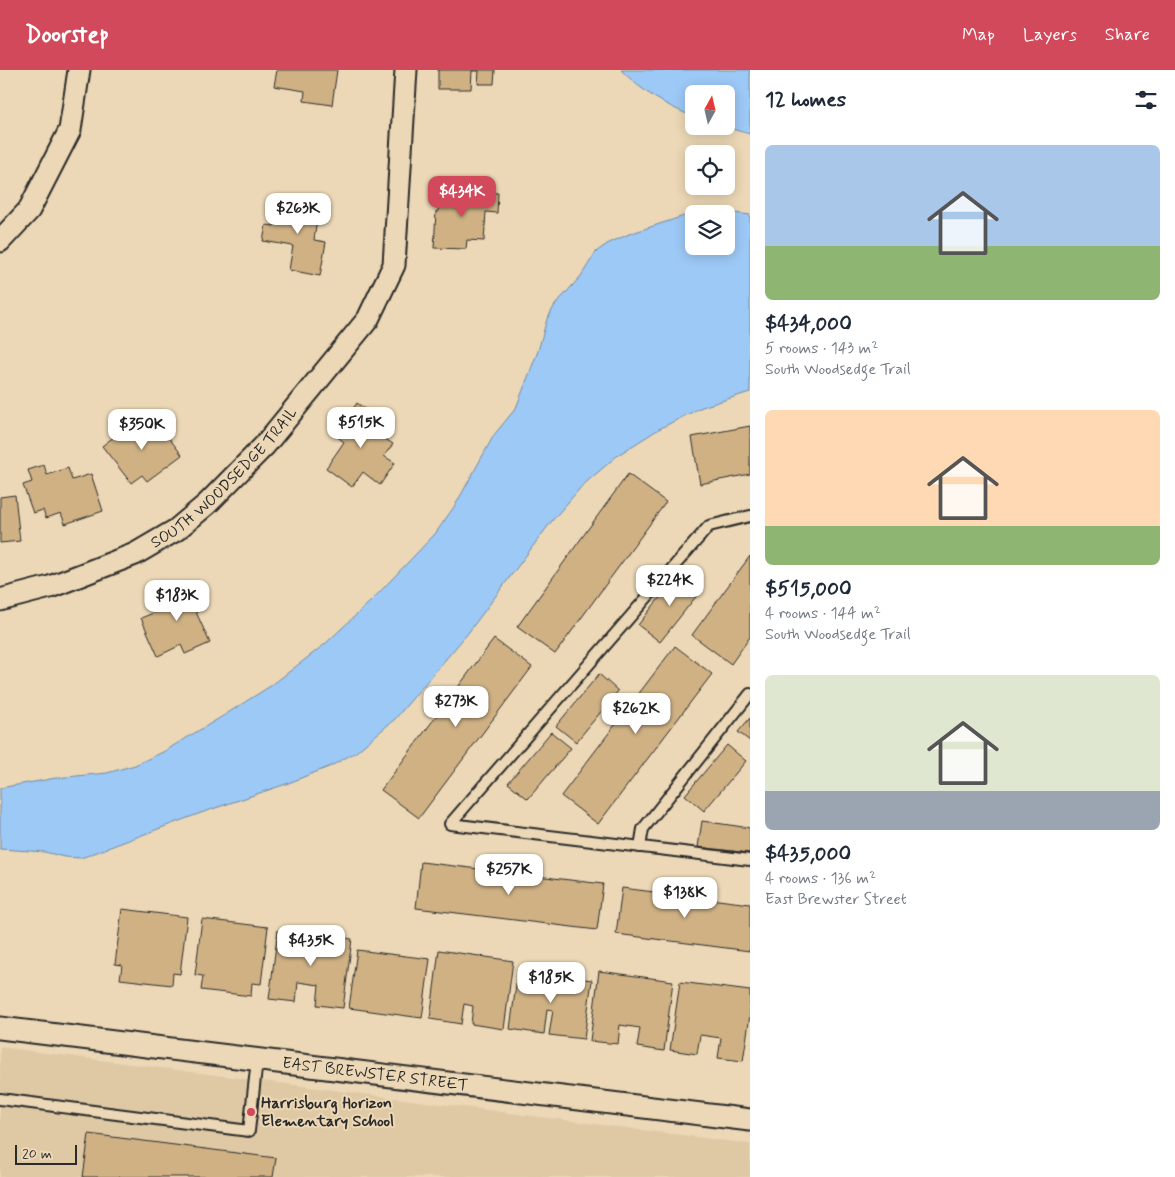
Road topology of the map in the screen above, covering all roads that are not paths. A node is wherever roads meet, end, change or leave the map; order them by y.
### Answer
1 (79, 70) edge
2 (406, 70) edge
3 (0, 241) edge
4 (750, 516) edge
5 (0, 600) edge
6 (750, 694) edge
7 (640, 847) junction
8 (750, 860) edge
9 (0, 1028) edge
10 (258, 1060) junction
11 (0, 1099) edge
12 (750, 1120) edge

1 - 3 street
2 - 5 street, SOUTH WOODSEDGE TRAIL
4 - 7 lane
6 - 7 lane
7 - 8 lane
9 - 10 street, EAST BREWSTER STREET
10 - 11 lane
10 - 12 street, EAST BREWSTER STREET

